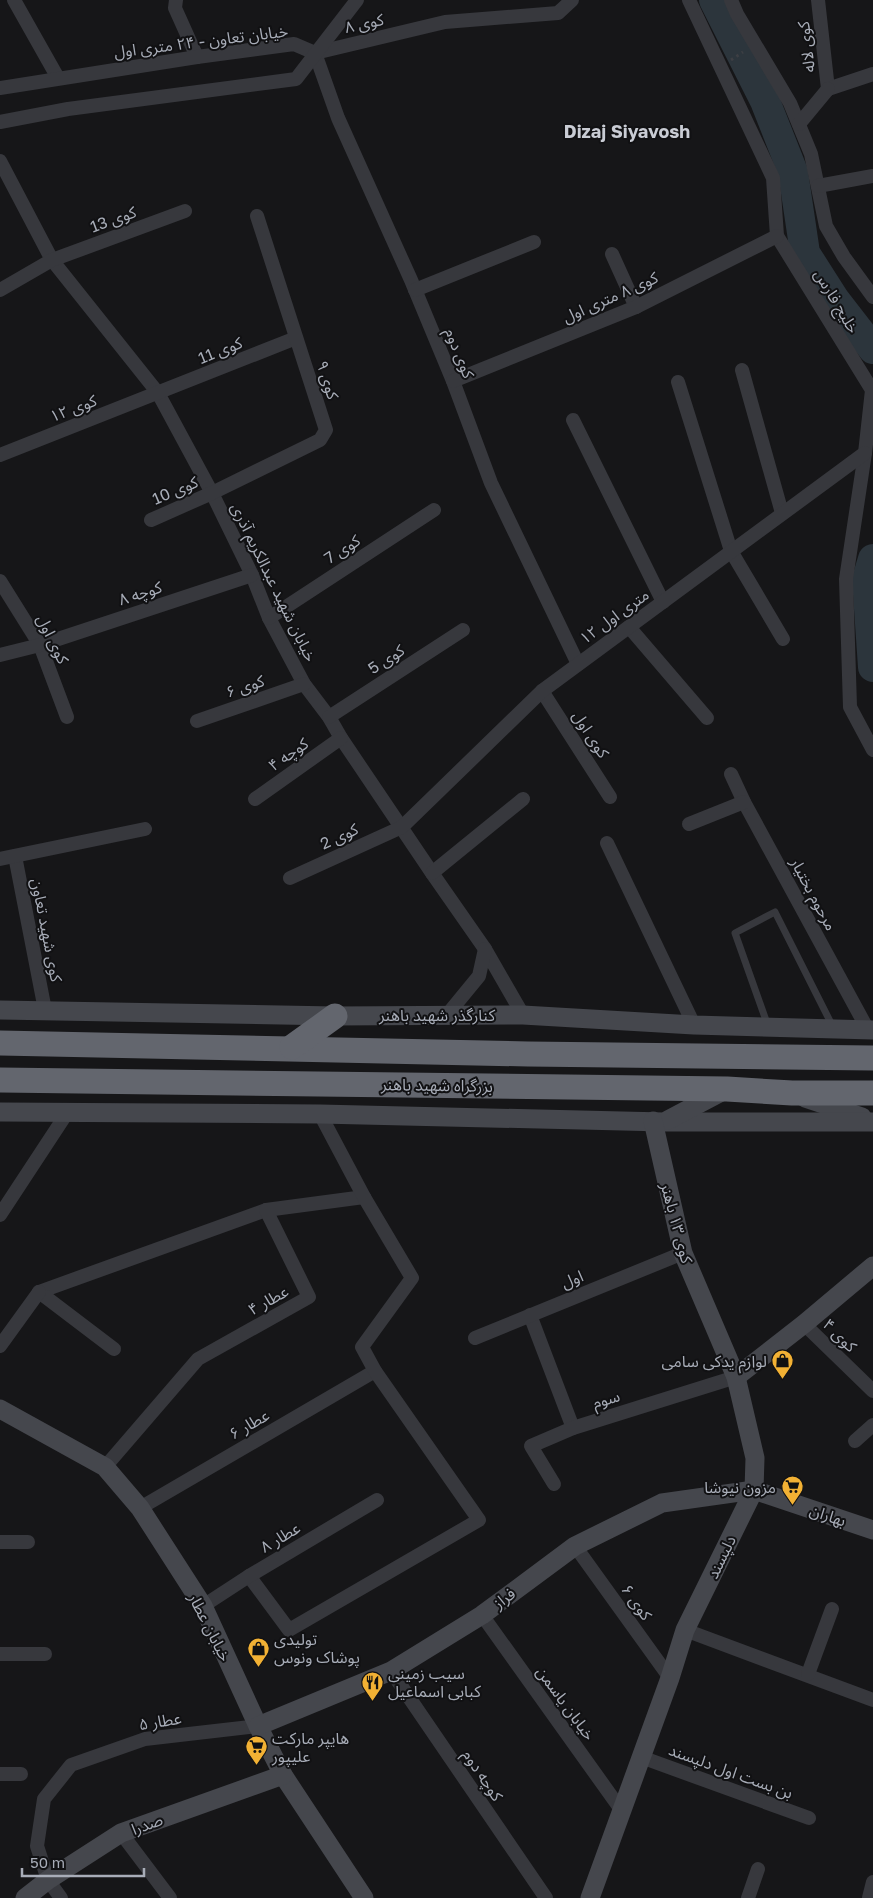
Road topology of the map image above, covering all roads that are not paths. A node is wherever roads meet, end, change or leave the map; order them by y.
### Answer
1 (14, 0) edge
2 (176, 0) edge
3 (357, 0) edge
4 (572, 0) edge
5 (688, 0) edge
6 (731, 0) edge
7 (818, 0) edge
8 (315, 53) junction
9 (197, 57) junction
10 (873, 74) edge
11 (58, 78) junction
12 (0, 88) edge
13 (828, 89) junction
14 (0, 122) edge
15 (799, 124) junction
16 (0, 161) edge
17 (873, 176) edge
18 (818, 186) junction
19 (185, 211) dead end
20 (257, 216) dead end
21 (777, 236) junction
22 (534, 242) dead end
23 (612, 254) dead end
24 (52, 260) junction
25 (0, 290) edge
26 (415, 290) junction
27 (873, 297) edge
28 (636, 307) junction
29 (296, 338) junction
30 (742, 370) dead end
31 (453, 381) junction
32 (678, 382) dead end
33 (158, 394) junction
34 (573, 420) dead end
35 (864, 453) junction
36 (0, 455) edge
37 (212, 493) junction
38 (434, 510) dead end
39 (782, 514) junction
40 (151, 520) dead end
41 (731, 551) junction
42 (252, 575) junction
43 (0, 581) edge
44 (663, 602) junction
45 (269, 618) junction
46 (629, 627) junction
47 (463, 630) dead end
48 (783, 639) dead end
49 (40, 645) junction
50 (0, 655) edge
51 (578, 664) junction
52 (304, 684) junction
53 (542, 691) junction
54 (67, 717) dead end
55 (329, 717) junction
56 (707, 718) dead end
57 (197, 721) dead end
58 (341, 738) junction
59 (873, 750) edge
60 (731, 774) dead end
61 (610, 797) dead end
62 (256, 799) dead end
63 (523, 800) dead end
64 (744, 802) junction
65 (689, 824) dead end
66 (402, 827) junction
67 (146, 829) dead end
68 (607, 843) dead end
69 (15, 856) junction
70 (0, 859) edge
71 (432, 873) junction
72 (290, 878) dead end
73 (485, 949) junction
74 (0, 1010) edge
75 (45, 1010) junction
76 (448, 1015) junction
77 (523, 1015) junction
78 (335, 1016) junction
79 (694, 1024) junction
80 (768, 1026) junction
81 (834, 1029) junction
82 (870, 1030) edge
83 (0, 1043) edge
84 (292, 1047) junction
85 (873, 1058) edge
86 (0, 1080) edge
87 (727, 1089) junction
88 (792, 1093) junction
89 (873, 1094) edge
90 (0, 1112) edge
91 (67, 1113) junction
92 (320, 1114) junction
93 (873, 1121) edge
94 (658, 1122) junction
95 (364, 1197) junction
96 (266, 1210) junction
97 (0, 1215) edge
98 (683, 1253) junction
99 (873, 1266) edge
100 (40, 1292) junction
101 (530, 1315) junction
102 (804, 1324) junction
103 (475, 1338) dead end
104 (0, 1346) edge
105 (114, 1349) dead end
106 (375, 1371) junction
107 (736, 1377) junction
108 (873, 1392) edge
109 (0, 1409) edge
110 (873, 1424) edge
111 (573, 1428) junction
112 (855, 1442) dead end
113 (105, 1467) junction
114 (554, 1484) dead end
115 (754, 1490) junction
116 (377, 1500) dead end
117 (140, 1508) junction
118 (873, 1530) edge
119 (0, 1542) edge
120 (28, 1542) dead end
121 (575, 1546) junction
122 (249, 1576) junction
123 (203, 1606) junction
124 (832, 1609) dead end
125 (482, 1615) junction
126 (685, 1630) junction
127 (0, 1654) edge
128 (45, 1654) dead end
129 (391, 1671) junction
130 (808, 1674) junction
131 (670, 1678) junction
132 (873, 1700) edge
133 (258, 1726) junction
134 (642, 1757) junction
135 (0, 1774) edge
136 (21, 1774) dead end
137 (283, 1775) junction
138 (622, 1811) junction
139 (809, 1818) dead end
140 (121, 1833) junction
141 (758, 1869) dead end
142 (48, 1880) junction
143 (873, 1882) edge
144 (24, 1898) edge
145 (61, 1898) edge
146 (170, 1898) edge
147 (364, 1898) edge
148 (546, 1898) edge
149 (590, 1898) edge
150 (748, 1898) edge
151 (868, 1898) edge

1 - 11 street
2 - 9 street
3 - 8 street, کوی ۸
4 - 8 street, کوی ۸
5 - 21 street, خلیج فارس
6 - 15 street, خلیج فارس
7 - 13 street, کوی لاله
8 - 9 street, خیابان تعاون - ۲۴ متری اول
8 - 14 street
8 - 26 street, کوی دوم
9 - 11 street, خیابان تعاون - ۲۴ متری اول
10 - 13 street
11 - 12 street, خیابان تعاون - ۲۴ متری اول
13 - 15 street
15 - 18 street, خلیج فارس
16 - 24 street, خیابان شهید عبدالکریم آذری
17 - 18 street
18 - 27 street, خلیج فارس
19 - 24 street, کوی 13
20 - 29 street, کوی ۹
21 - 28 street, کوی ۸ متری اول
21 - 35 street, خلیج فارس
22 - 26 street
23 - 28 street
24 - 25 street, کوی 13
24 - 33 street, خیابان شهید عبدالکریم آذری
26 - 31 street, کوی دوم
28 - 31 street, کوی ۸ متری اول
29 - 33 street, کوی 11
29 - 37 street, کوی ۹
30 - 39 street
31 - 51 street, کوی دوم
32 - 41 street
33 - 36 street, کوی ۱۲
33 - 37 street, خیابان شهید عبدالکریم آذری
34 - 44 street
35 - 39 street, ۱۲ متری اول
35 - 59 street, خلیج فارس
37 - 40 street, کوی 10
37 - 42 street, خیابان شهید عبدالکریم آذری
38 - 45 street, کوی 7
39 - 41 street, ۱۲ متری اول
41 - 44 street, ۱۲ متری اول
41 - 48 street
42 - 45 street, خیابان شهید عبدالکریم آذری
42 - 49 street, کوچه ۸
43 - 49 street, کوی اول
44 - 46 street, ۱۲ متری اول
45 - 52 street, خیابان شهید عبدالکریم آذری
46 - 51 street, ۱۲ متری اول
46 - 56 street
47 - 55 street, کوی 5
49 - 50 street, کوچه ۸
49 - 54 street, کوی اول
51 - 53 street, ۱۲ متری اول
52 - 55 street, خیابان شهید عبدالکریم آذری
52 - 57 street, کوی ۶
53 - 61 street, کوی اول
53 - 66 street, ۱۲ متری اول
55 - 58 street, خیابان شهید عبدالکریم آذری
58 - 62 street, کوچه ۴
58 - 66 street, خیابان شهید عبدالکریم آذری
60 - 64 street, مرحوم بختیار
63 - 71 street
64 - 65 street
64 - 82 street, مرحوم بختیار
66 - 71 street, خیابان شهید عبدالکریم آذری
66 - 72 street, کوی 2
67 - 69 street
68 - 79 street
69 - 70 street
69 - 75 street, کوی شهید تعاون
71 - 73 street, خیابان شهید عبدالکریم آذری
73 - 76 street
73 - 77 street, خیابان شهید عبدالکریم آذری
74 - 75 main road, کنارگذر شهید باهنر
75 - 78 main road, کنارگذر شهید باهنر
76 - 77 main road, کنارگذر شهید باهنر
76 - 78 main road, کنارگذر شهید باهنر
77 - 79 main road, کنارگذر شهید باهنر
78 - 84 highway
79 - 80 main road, کنارگذر شهید باهنر
80 - 81 main road, کنارگذر شهید باهنر
80 - 81 lane
81 - 82 main road, کنارگذر شهید باهنر
83 - 84 highway, بزرگراه شهید باهنر
84 - 85 highway, بزرگراه شهید باهنر
86 - 87 highway, بزرگراه شهید باهنر
87 - 88 highway, بزرگراه شهید باهنر
87 - 94 main road
88 - 89 highway, بزرگراه شهید باهنر
88 - 93 main road
90 - 91 main road
91 - 92 main road
91 - 97 street
92 - 94 main road
92 - 95 street
93 - 94 main road
94 - 98 main road, کوی ۱۳ باهنر
95 - 96 street
95 - 106 street
96 - 100 street
96 - 113 street, عطار ۴
98 - 101 street, اول
98 - 107 main road, کوی ۱۳ باهنر
99 - 102 main road
100 - 104 street
100 - 105 street
101 - 103 street, اول
101 - 111 street
102 - 107 main road
102 - 108 street, کوی ۴
106 - 117 street, عطار ۶
106 - 122 street
107 - 111 street, سوم
107 - 115 main road, دلپسند
109 - 113 main road, خیابان عطار
110 - 112 street
111 - 114 street, سوم
113 - 117 main road, خیابان عطار
115 - 118 main road, بهاران
115 - 121 main road, فراز
115 - 126 main road, دلپسند
116 - 122 street, عطار ۸
117 - 123 main road, خیابان عطار
119 - 120 street
121 - 125 main road, فراز
121 - 131 street, کوی ۶
122 - 123 street, عطار ۸
123 - 133 main road, خیابان عطار
124 - 130 street
125 - 129 main road, فراز
125 - 138 street, خیابان یاسمن
126 - 130 street
126 - 131 main road, دلپسند
127 - 128 street
129 - 133 main road, فراز
129 - 148 street, کوچه دوم
130 - 132 street
131 - 134 main road, دلپسند
133 - 137 main road, خیابان عطار
133 - 142 street, عطار ۵
134 - 138 main road, دلپسند
134 - 139 street, بن بست اول دلپسند
135 - 136 street
137 - 140 main road, صدرا
137 - 147 main road, خیابان عطار
138 - 149 main road, دلپسند
140 - 142 main road, صدرا
140 - 146 street
141 - 150 street
142 - 144 main road, صدرا
142 - 145 street
143 - 151 street

